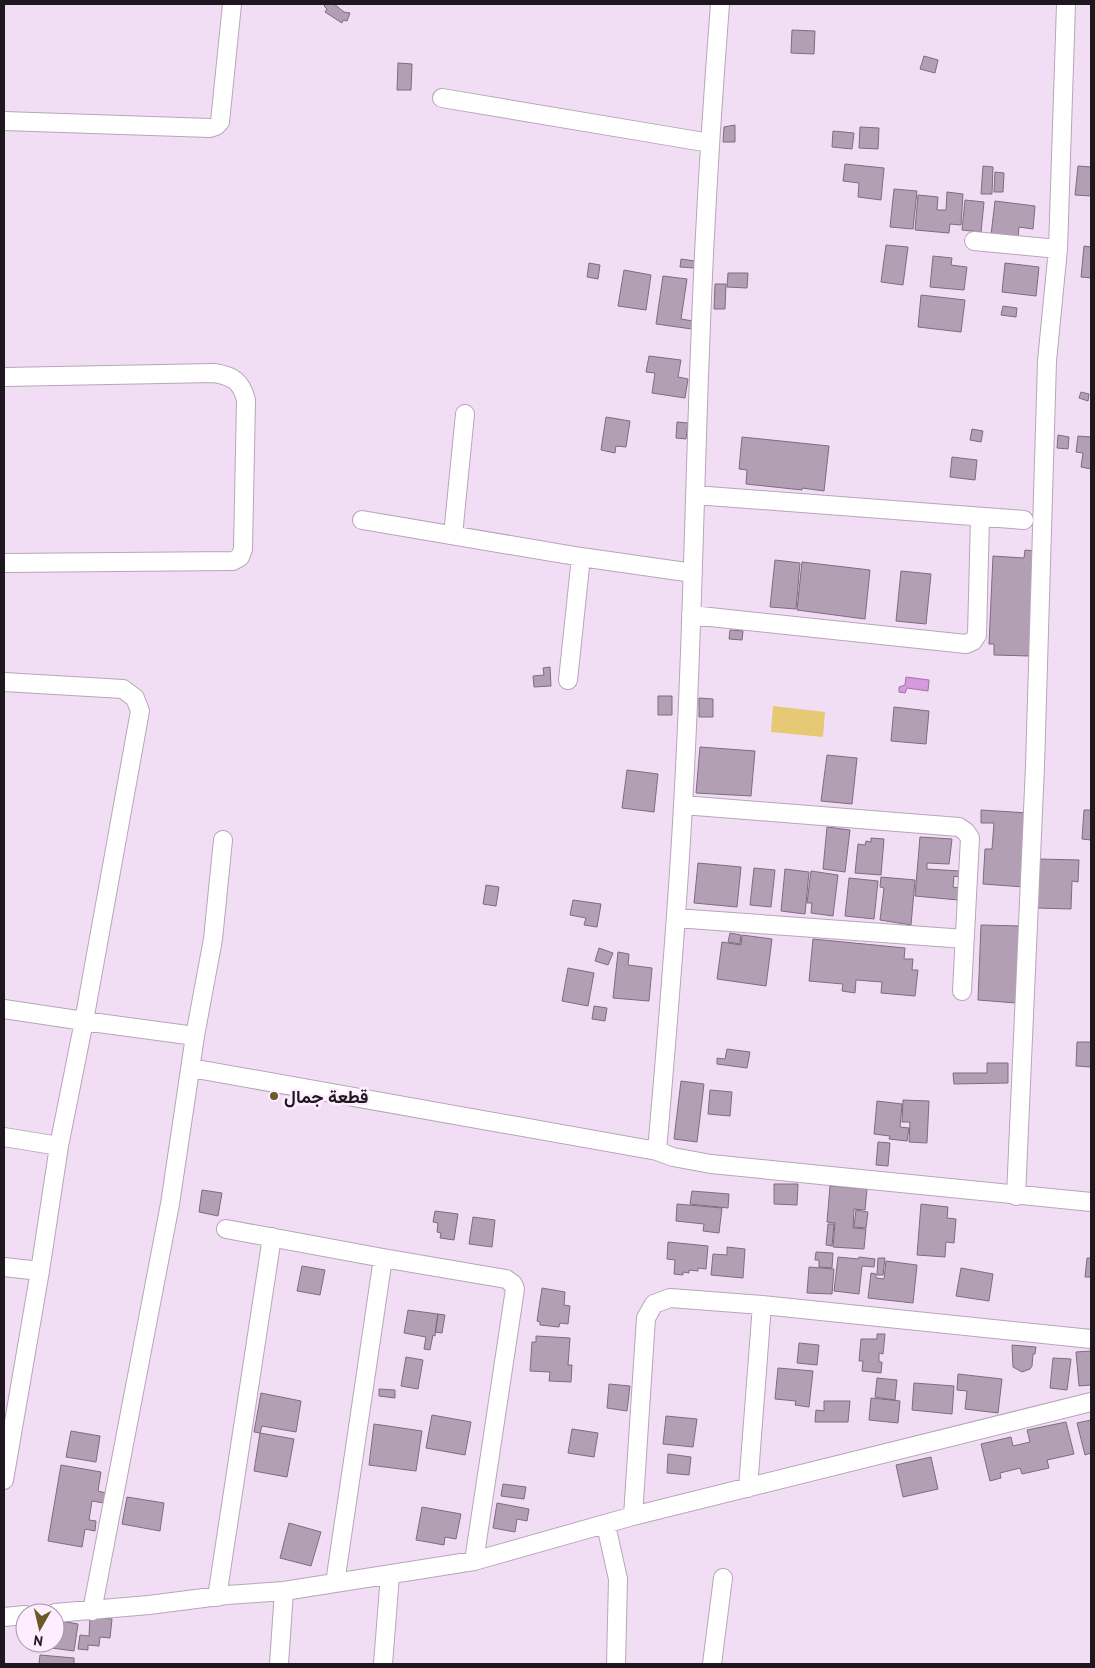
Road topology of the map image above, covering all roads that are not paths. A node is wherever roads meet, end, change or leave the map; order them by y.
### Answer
1 (232, 4) edge
2 (720, 4) edge
3 (1066, 4) edge
4 (442, 98) dead end
5 (4, 122) edge
6 (710, 143) junction
7 (974, 241) dead end
8 (1058, 249) junction
9 (4, 377) edge
10 (465, 414) dead end
11 (696, 494) junction
12 (980, 517) junction
13 (362, 520) dead end
14 (1024, 520) dead end
15 (453, 535) junction
16 (580, 557) junction
17 (4, 564) edge
18 (693, 573) junction
19 (691, 615) junction
20 (568, 680) dead end
21 (4, 682) edge
22 (684, 805) junction
23 (223, 840) dead end
24 (676, 918) junction
25 (964, 939) junction
26 (962, 991) dead end
27 (4, 1009) edge
28 (84, 1021) junction
29 (195, 1036) junction
30 (191, 1068) junction
31 (4, 1137) edge
32 (59, 1146) junction
33 (657, 1151) junction
34 (1016, 1196) junction
35 (1091, 1202) edge
36 (226, 1228) dead end
37 (272, 1237) junction
38 (383, 1258) junction
39 (4, 1268) edge
40 (40, 1271) junction
41 (762, 1305) junction
42 (1091, 1339) edge
43 (1091, 1402) edge
44 (4, 1480) edge
45 (748, 1488) junction
46 (633, 1516) junction
47 (606, 1525) junction
48 (474, 1561) junction
49 (390, 1575) junction
50 (723, 1578) dead end
51 (335, 1583) junction
52 (284, 1591) junction
53 (217, 1596) junction
54 (92, 1611) junction
55 (65, 1613) edge
56 (279, 1664) edge
57 (383, 1664) edge
58 (616, 1664) edge
59 (712, 1664) edge

1 - 5 street
2 - 6 street
3 - 8 street
4 - 6 street
6 - 11 street
7 - 8 street
8 - 34 street
9 - 17 street
10 - 15 street
11 - 12 street
11 - 18 street
12 - 14 street
12 - 19 street
13 - 15 street
15 - 16 street
16 - 18 street
16 - 20 street
18 - 19 street
19 - 22 street
21 - 28 street
22 - 24 street
22 - 25 street
23 - 29 street
24 - 25 street
24 - 33 street
25 - 26 street
27 - 28 street
28 - 29 street
28 - 32 street
29 - 30 street
30 - 33 street
30 - 54 street
31 - 32 street
32 - 40 street
33 - 34 street
34 - 35 street
36 - 37 street
37 - 38 street
37 - 53 street
38 - 48 street
38 - 51 street
39 - 40 street
40 - 44 street
41 - 42 street
41 - 45 street
41 - 46 street
43 - 45 street
45 - 46 street
46 - 47 street
47 - 48 street
47 - 58 street
48 - 49 street
49 - 51 street
49 - 57 street
50 - 59 street
51 - 52 street
52 - 53 street
52 - 56 street
53 - 54 street
54 - 55 street

